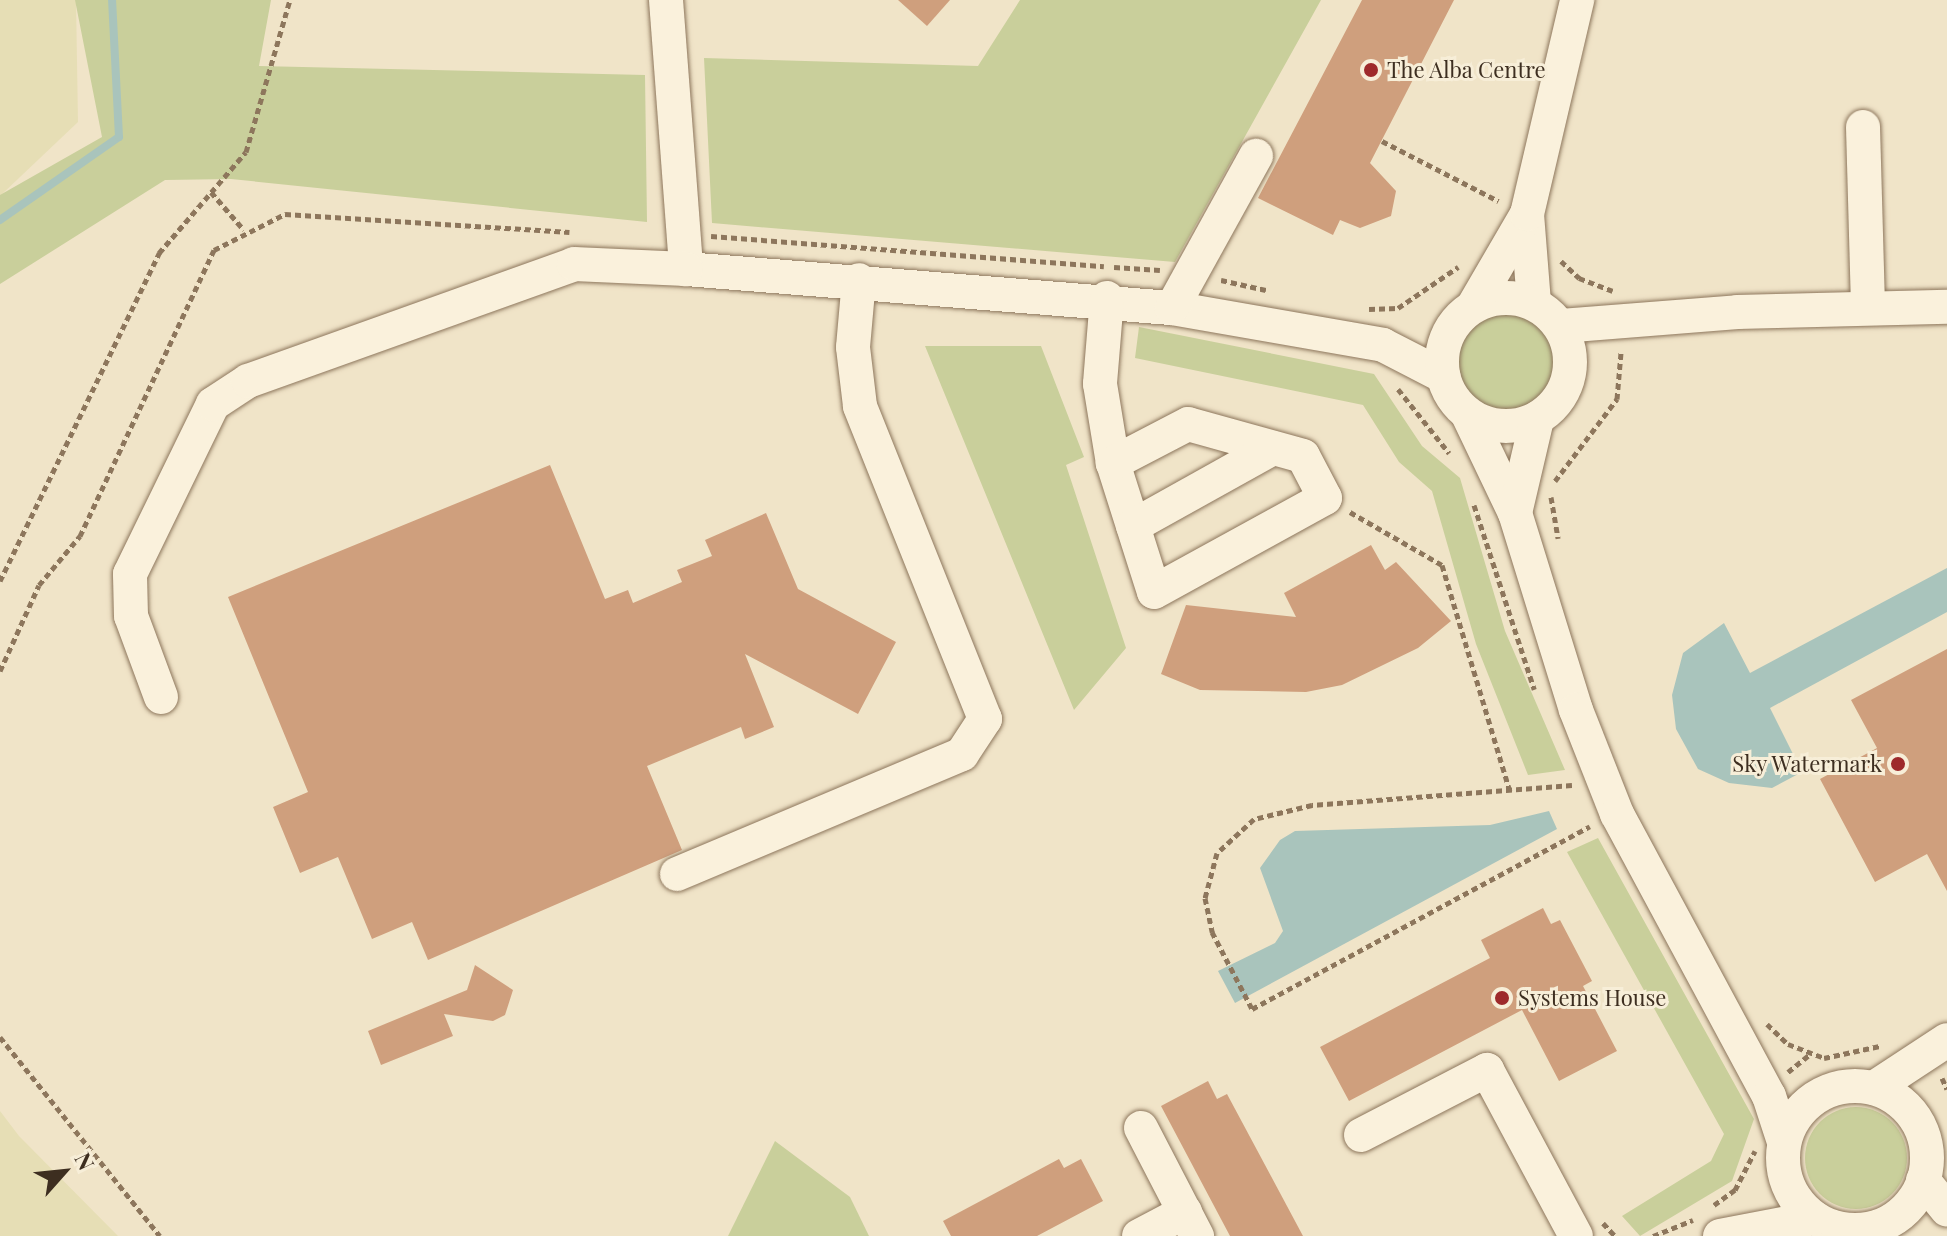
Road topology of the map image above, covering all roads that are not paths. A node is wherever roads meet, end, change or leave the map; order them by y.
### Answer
1 (666, 0) edge
2 (1577, 0) edge
3 (1863, 127) dead end
4 (1256, 156) dead end
5 (1512, 207) junction
6 (686, 269) junction
7 (859, 280) junction
8 (1107, 298) junction
9 (1534, 302) junction
10 (1868, 307) junction
11 (1947, 307) edge
12 (1172, 308) junction
13 (1462, 317) junction
14 (1623, 324) junction
15 (1561, 326) junction
16 (1383, 345) junction
17 (1571, 359) junction
18 (1443, 376) junction
19 (1468, 415) junction
20 (1537, 419) junction
21 (1273, 448) junction
22 (1113, 463) junction
23 (1515, 513) junction
24 (1133, 526) junction
25 (161, 697) dead end
26 (677, 874) dead end
27 (1938, 1047) edge
28 (1745, 1051) junction
29 (1874, 1088) junction
30 (1816, 1096) junction
31 (1908, 1109) junction
32 (1141, 1128) dead end
33 (1361, 1135) dead end
34 (1774, 1152) junction
35 (1923, 1180) junction
36 (1947, 1210) edge
37 (1814, 1218) junction
38 (1191, 1224) edge
39 (1875, 1232) edge
40 (1722, 1235) edge
41 (1139, 1236) edge
42 (1576, 1236) edge

1 - 6 street
2 - 5 street
3 - 10 street
4 - 12 street
5 - 9 street
5 - 13 street
6 - 7 street
6 - 25 street
7 - 8 street
7 - 26 street
8 - 12 street
8 - 22 street
9 - 13 street
9 - 15 street
10 - 11 street
10 - 14 street
12 - 16 street
13 - 16 street
13 - 18 street
14 - 15 street
14 - 17 street
15 - 17 street
16 - 18 street
17 - 20 street
18 - 19 street
19 - 20 street
19 - 23 street
20 - 23 street
21 - 22 street
21 - 24 street
21 - 24 street
22 - 24 street
23 - 28 street
27 - 29 street
27 - 31 street
28 - 30 street
28 - 34 street
29 - 30 street
29 - 31 street
30 - 34 street
31 - 35 street
32 - 38 street
33 - 42 street
34 - 37 street
34 - 40 street
35 - 36 street
35 - 39 street
37 - 39 street
37 - 40 street
38 - 41 street

